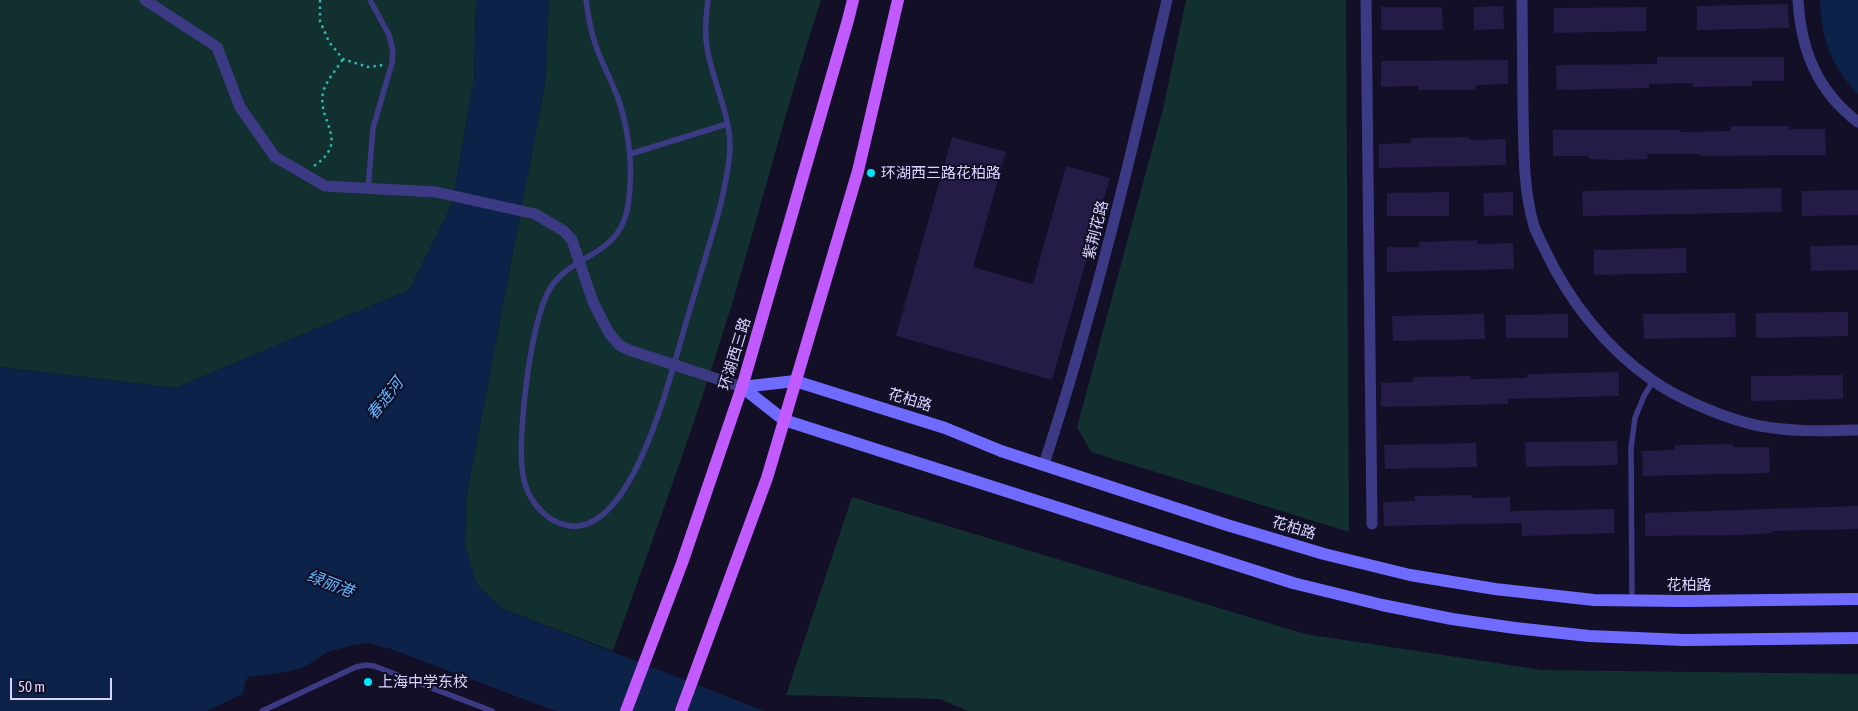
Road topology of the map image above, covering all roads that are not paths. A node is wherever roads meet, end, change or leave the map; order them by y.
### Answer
1 (145, 0) edge
2 (370, 0) edge
3 (586, 0) edge
4 (708, 0) edge
5 (852, 0) edge
6 (898, 0) edge
7 (1166, 0) edge
8 (1366, 0) edge
9 (1522, 0) edge
10 (1798, 0) edge
11 (1858, 122) edge
12 (727, 124) junction
13 (630, 154) junction
14 (368, 189) junction
15 (580, 262) junction
16 (673, 365) junction
17 (795, 381) junction
18 (1653, 381) junction
19 (742, 387) junction
20 (784, 420) junction
21 (1858, 430) edge
22 (1044, 464) junction
23 (1372, 524) dead end
24 (1858, 599) edge
25 (1632, 600) junction
26 (1858, 638) edge
27 (262, 711) edge
28 (492, 711) edge
29 (626, 711) edge
30 (681, 711) edge

1 - 14 street
2 - 14 lane
3 - 13 lane
4 - 12 lane
5 - 19 main road, 环湖西三路
6 - 17 main road
7 - 22 street, 紫荆花路
8 - 23 street
9 - 18 street
10 - 11 street
12 - 13 lane
12 - 16 lane
13 - 15 lane
14 - 15 street
15 - 16 street
15 - 16 lane
16 - 19 street
17 - 19 main road, 花柏路
17 - 20 main road
17 - 22 main road, 花柏路
18 - 21 street
18 - 25 lane
19 - 20 main road
19 - 29 main road, 环湖西三路
20 - 26 main road
20 - 30 main road
22 - 25 main road, 花柏路
24 - 25 main road, 花柏路
27 - 28 lane

